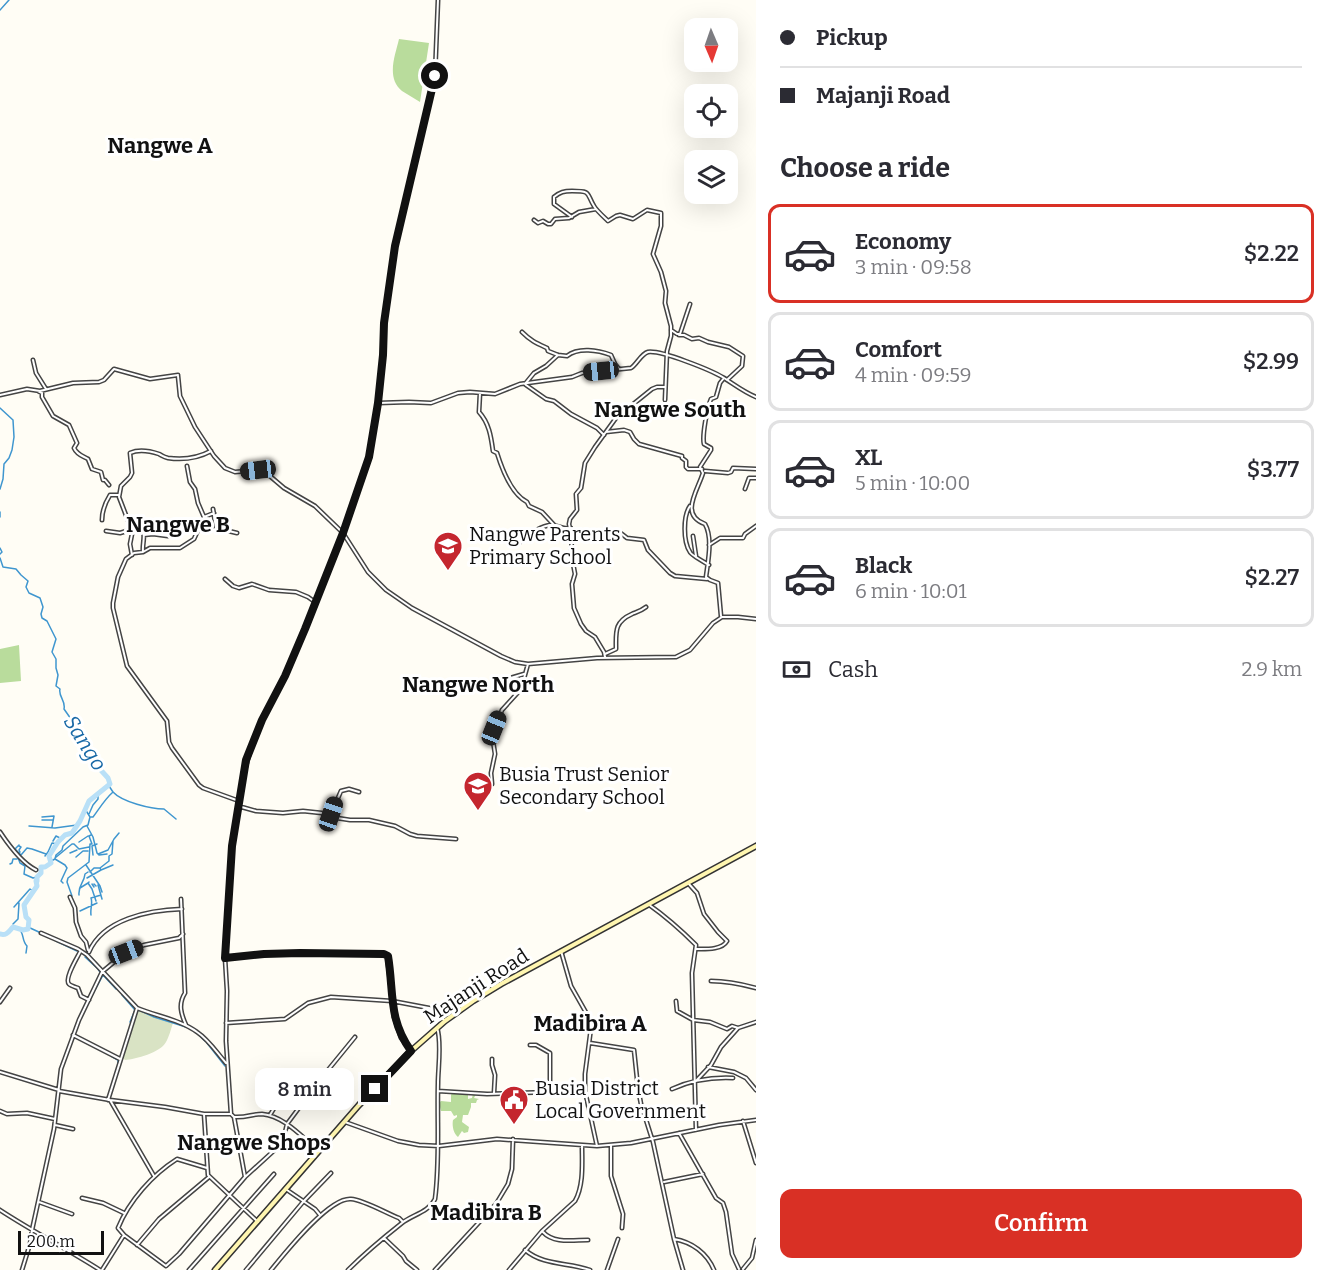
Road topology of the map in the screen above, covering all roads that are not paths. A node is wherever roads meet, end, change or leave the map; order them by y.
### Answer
1 (438, 0) edge
2 (596, 209) junction
3 (572, 217) junction
4 (534, 220) dead end
5 (690, 304) dead end
6 (671, 330) junction
7 (522, 332) dead end
8 (679, 334) junction
9 (558, 355) junction
10 (667, 356) junction
11 (33, 360) dead end
12 (619, 369) junction
13 (726, 379) junction
14 (524, 384) junction
15 (665, 387) junction
16 (47, 389) junction
17 (36, 391) junction
18 (42, 393) junction
19 (480, 393) junction
20 (0, 395) edge
21 (756, 397) edge
22 (665, 400) dead end
23 (378, 403) junction
24 (605, 433) junction
25 (211, 451) junction
26 (187, 466) dead end
27 (756, 469) edge
28 (703, 470) junction
29 (756, 478) edge
30 (109, 485) dead end
31 (745, 489) dead end
32 (119, 495) junction
33 (692, 505) junction
34 (204, 517) junction
35 (102, 520) dead end
36 (555, 526) junction
37 (756, 526) edge
38 (131, 527) junction
39 (571, 528) junction
40 (106, 531) dead end
41 (237, 533) dead end
42 (343, 533) junction
43 (144, 535) junction
44 (168, 536) dead end
45 (572, 536) junction
46 (693, 536) dead end
47 (520, 542) dead end
48 (709, 545) junction
49 (143, 551) junction
50 (132, 555) junction
51 (696, 556) junction
52 (709, 565) junction
53 (225, 579) dead end
54 (707, 579) junction
55 (315, 602) junction
56 (646, 607) dead end
57 (722, 617) junction
58 (756, 619) edge
59 (605, 656) junction
60 (528, 664) junction
61 (524, 674) junction
62 (507, 679) dead end
63 (492, 784) dead end
64 (359, 792) dead end
65 (238, 804) junction
66 (331, 814) junction
67 (0, 832) edge
68 (456, 839) dead end
69 (756, 846) edge
70 (36, 870) dead end
71 (688, 883) junction
72 (70, 897) dead end
73 (182, 899) dead end
74 (648, 904) junction
75 (182, 909) junction
76 (41, 933) dead end
77 (183, 934) junction
78 (179, 939) junction
79 (183, 943) junction
80 (695, 949) junction
81 (81, 951) junction
82 (561, 951) junction
83 (88, 954) junction
84 (225, 958) junction
85 (102, 972) junction
86 (711, 981) dead end
87 (10, 988) dead end
88 (756, 988) edge
89 (89, 1000) junction
90 (392, 1001) junction
91 (676, 1001) dead end
92 (0, 1002) edge
93 (136, 1008) junction
94 (693, 1020) junction
95 (445, 1021) junction
96 (756, 1022) edge
97 (226, 1023) junction
98 (186, 1025) junction
99 (437, 1028) junction
100 (738, 1028) junction
101 (73, 1035) junction
102 (355, 1037) dead end
103 (590, 1043) junction
104 (530, 1045) dead end
105 (411, 1051) junction
106 (120, 1059) junction
107 (492, 1059) dead end
108 (227, 1065) junction
109 (708, 1067) junction
110 (0, 1072) edge
111 (733, 1078) dead end
112 (696, 1081) junction
113 (672, 1089) dead end
114 (59, 1090) junction
115 (285, 1090) dead end
116 (756, 1090) edge
117 (438, 1091) junction
118 (585, 1091) junction
119 (550, 1093) junction
120 (494, 1094) junction
121 (109, 1100) junction
122 (0, 1111) edge
123 (204, 1114) junction
124 (231, 1114) junction
125 (270, 1115) junction
126 (234, 1117) junction
127 (55, 1119) junction
128 (756, 1119) edge
129 (743, 1121) junction
130 (345, 1122) junction
131 (287, 1124) junction
132 (55, 1125) junction
133 (73, 1129) dead end
134 (696, 1130) junction
135 (679, 1133) junction
136 (651, 1138) junction
137 (513, 1139) junction
138 (582, 1145) junction
139 (611, 1145) junction
140 (438, 1146) junction
141 (597, 1146) junction
142 (320, 1151) junction
143 (756, 1163) edge
144 (207, 1168) junction
145 (331, 1173) dead end
146 (274, 1174) dead end
147 (703, 1174) junction
148 (155, 1177) junction
149 (209, 1177) junction
150 (245, 1177) junction
151 (663, 1182) junction
152 (286, 1190) junction
153 (229, 1196) junction
154 (82, 1198) dead end
155 (39, 1202) junction
156 (303, 1202) junction
157 (243, 1208) junction
158 (0, 1209) edge
159 (124, 1213) junction
160 (72, 1214) dead end
161 (320, 1215) junction
162 (258, 1222) junction
163 (403, 1222) junction
164 (622, 1228) dead end
165 (32, 1230) junction
166 (542, 1231) junction
167 (124, 1235) junction
168 (384, 1238) junction
169 (618, 1239) dead end
170 (674, 1239) junction
171 (588, 1240) dead end
172 (756, 1240) edge
173 (137, 1245) junction
174 (525, 1250) junction
175 (166, 1266) junction
176 (744, 1269) edge
177 (22, 1270) edge
178 (101, 1270) edge
179 (170, 1270) edge
180 (189, 1270) edge
181 (215, 1270) edge
182 (246, 1270) edge
183 (271, 1270) edge
184 (348, 1270) edge
185 (417, 1270) edge
186 (435, 1270) edge
187 (509, 1270) edge
188 (590, 1270) edge
189 (607, 1270) edge
190 (683, 1270) edge
191 (714, 1270) edge
192 (738, 1270) edge

1 - 23 street
2 - 3 street
2 - 3 street
2 - 6 street
3 - 4 street
5 - 8 street
6 - 8 street
6 - 10 street
7 - 9 street
8 - 13 street
9 - 12 street
9 - 14 street
10 - 12 street
10 - 13 street
10 - 15 street
11 - 16 street
12 - 14 street
13 - 21 street
13 - 28 street
14 - 19 street
14 - 24 street
15 - 22 street
15 - 24 street
16 - 17 street
16 - 18 street
16 - 25 street
17 - 18 street
17 - 20 street
18 - 30 street
19 - 23 street
19 - 36 street
23 - 42 street
24 - 28 street
24 - 39 street
25 - 32 street
25 - 42 street
26 - 34 street
27 - 28 street
28 - 33 street
29 - 31 street
32 - 35 street
32 - 38 street
33 - 48 street
33 - 51 street
34 - 41 street
34 - 49 street
36 - 39 street
36 - 47 street
37 - 48 street
38 - 40 street
38 - 43 street
38 - 50 street
39 - 45 street
42 - 55 street
42 - 60 street
43 - 44 street
43 - 49 street
45 - 54 street
45 - 59 street
46 - 51 street
48 - 52 street
49 - 50 street
50 - 65 street
51 - 52 street
52 - 54 street
53 - 55 street
54 - 57 street
55 - 65 street
56 - 59 street
57 - 58 street
57 - 59 street
59 - 60 street
60 - 61 street
61 - 62 street
61 - 63 street
64 - 66 street
65 - 66 street
65 - 84 street
66 - 68 street
67 - 70 street
69 - 71 main road, Majanji Road
71 - 74 main road, Majanji Road
71 - 80 street
72 - 83 street
73 - 75 street
74 - 80 street
74 - 82 main road, Majanji Road
75 - 77 street
75 - 83 street
76 - 81 street
77 - 78 street
77 - 79 street
78 - 79 street
78 - 85 street
79 - 98 street
80 - 94 street
81 - 83 street
81 - 89 street
82 - 95 main road, Majanji Road
82 - 103 street
83 - 85 street
84 - 90 street
84 - 97 street
85 - 89 street
85 - 93 street
86 - 88 street
87 - 92 street
89 - 101 street
90 - 95 street
90 - 97 street
90 - 105 street
91 - 94 street
93 - 98 street
93 - 106 street
94 - 100 street
94 - 112 street
95 - 99 main road, Majanji Road
96 - 100 street
97 - 108 street
98 - 108 street
99 - 105 main road, Majanji Road
99 - 117 street
100 - 109 street
101 - 106 street
101 - 114 street
102 - 131 street
103 - 118 street
103 - 136 street
104 - 119 street
105 - 130 main road, Majanji Road
106 - 121 street
107 - 120 street
108 - 124 street
109 - 112 street
109 - 116 street
110 - 114 street
111 - 112 street
112 - 113 street
112 - 134 street
114 - 121 street
114 - 127 street
115 - 125 street
117 - 120 street
117 - 140 street
118 - 119 street
118 - 141 street
119 - 120 street
121 - 123 street
121 - 148 street
122 - 127 street
123 - 124 street
123 - 144 street
124 - 126 street
125 - 126 street
125 - 131 street
126 - 150 street
127 - 132 street
128 - 129 street
129 - 134 street
129 - 143 street
130 - 140 street
130 - 142 main road, Majanji Road
131 - 142 street
131 - 150 street
132 - 133 street
132 - 155 street
134 - 135 street
135 - 136 street
135 - 147 street
136 - 139 street
136 - 151 street
137 - 138 street
137 - 140 street
137 - 186 street
138 - 141 street
138 - 166 street
139 - 141 street
139 - 164 street
140 - 163 street
142 - 152 main road, Majanji Road
144 - 148 street
144 - 149 street
145 - 156 street
146 - 157 street
147 - 151 street
147 - 192 street
148 - 159 street
149 - 153 street
149 - 173 street
150 - 153 street
151 - 170 street
152 - 156 street
152 - 162 main road, Majanji Road
153 - 157 street
153 - 175 street
154 - 159 street
155 - 160 street
155 - 165 street
156 - 161 street
156 - 182 street
157 - 162 street
157 - 180 street
158 - 165 street
159 - 167 street
161 - 163 street
161 - 183 street
162 - 181 main road, Majanji Road
163 - 168 street
165 - 177 street
165 - 178 street
166 - 171 street
166 - 174 street
167 - 173 street
167 - 178 street
168 - 184 street
168 - 185 street
169 - 189 street
170 - 190 street
170 - 191 street
172 - 176 street
173 - 175 street
174 - 187 street
174 - 188 street
175 - 179 street
176 - 192 street

